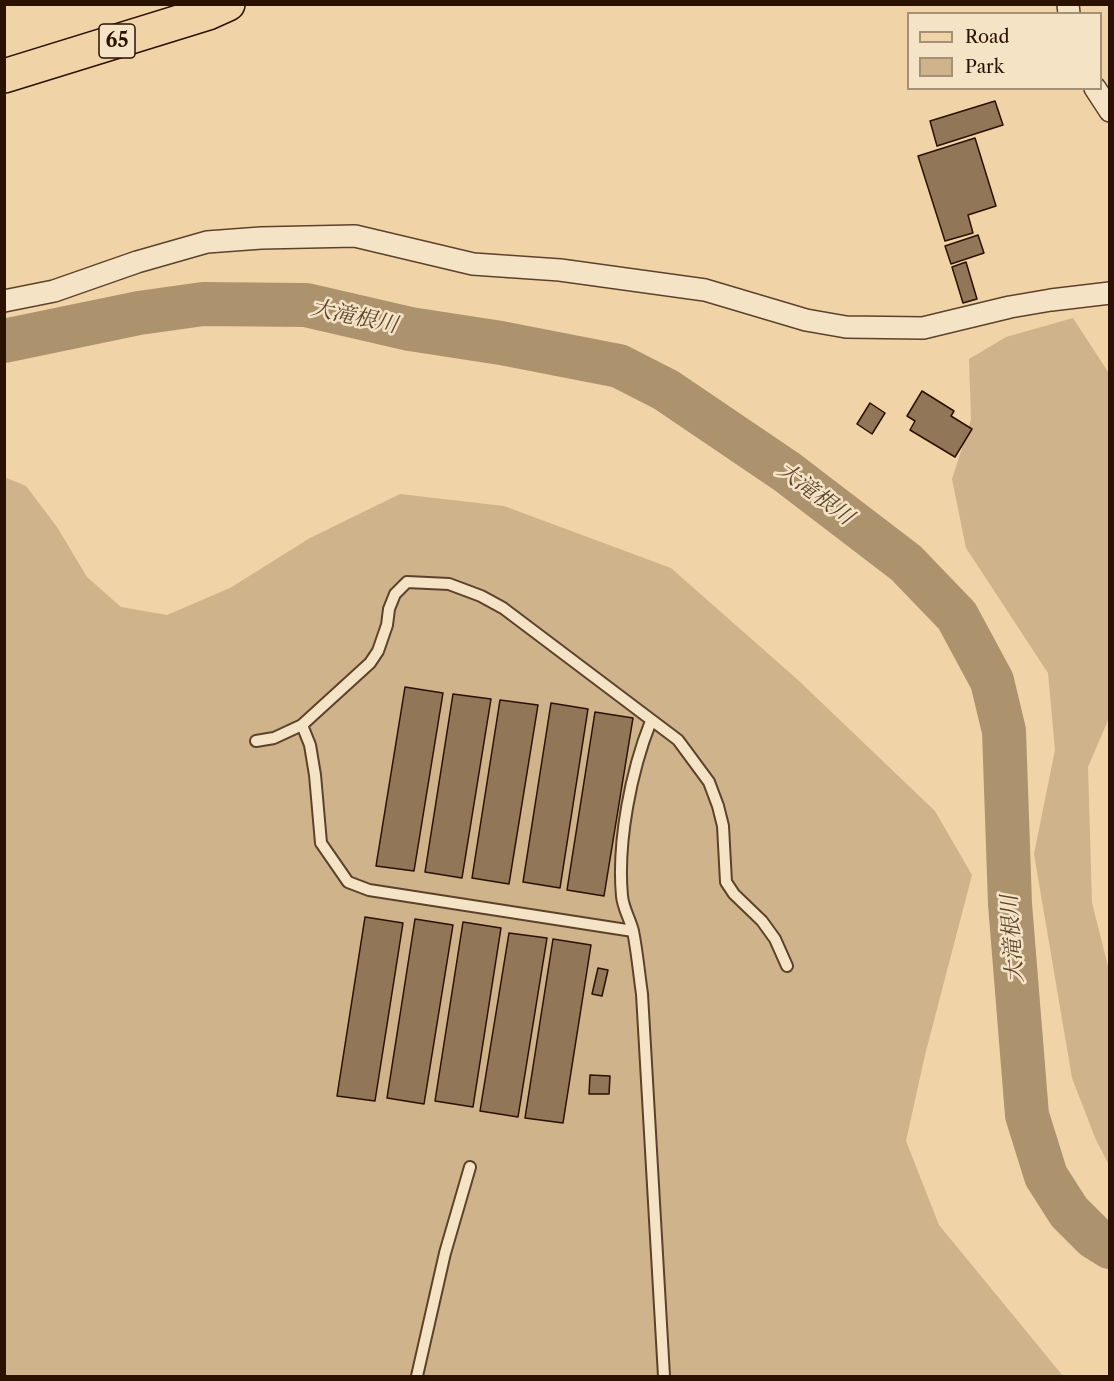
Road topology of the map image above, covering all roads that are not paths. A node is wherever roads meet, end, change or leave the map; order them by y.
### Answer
1 (228, 4) edge
2 (4, 76) edge
3 (1096, 90) edge
4 (1110, 111) edge
5 (1110, 294) edge
6 (4, 302) edge
7 (651, 721) junction
8 (302, 725) junction
9 (256, 741) dead end
10 (633, 931) junction
11 (787, 966) dead end
12 (470, 1167) dead end
13 (417, 1377) edge
14 (664, 1377) edge

1 - 2 main road, 65
3 - 4 street
5 - 6 street
7 - 8 lane
7 - 10 lane
7 - 11 lane
8 - 9 lane
8 - 10 lane
10 - 14 lane
12 - 13 lane

